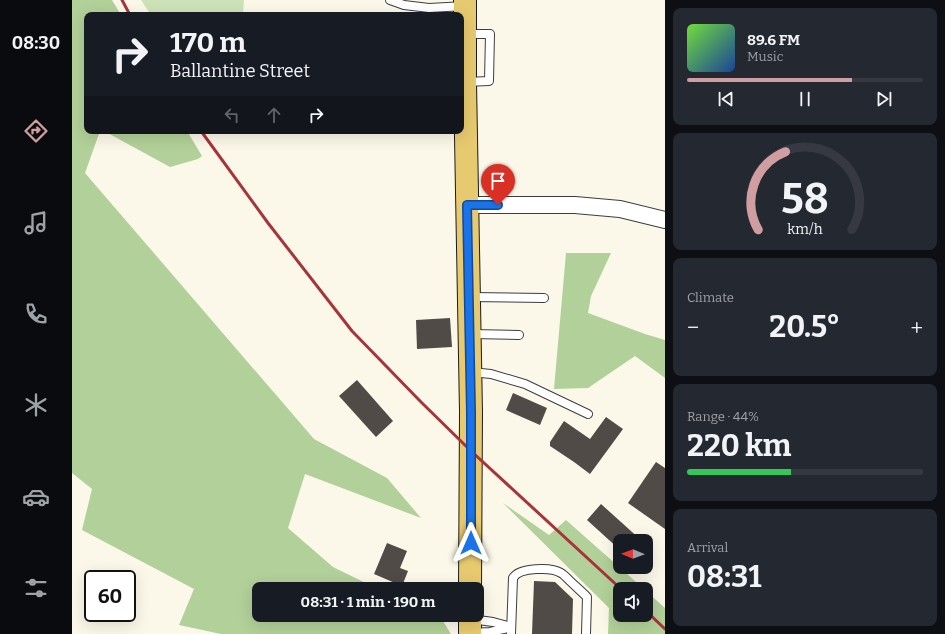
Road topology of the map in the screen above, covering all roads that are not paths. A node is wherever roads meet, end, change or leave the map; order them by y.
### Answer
1 (390, 0) edge
2 (466, 3) edge
3 (467, 205) junction
4 (665, 220) edge
5 (469, 297) junction
6 (544, 298) dead end
7 (470, 334) junction
8 (519, 335) dead end
9 (470, 372) junction
10 (588, 414) dead end
11 (470, 582) edge
12 (470, 625) edge
13 (511, 631) edge
14 (586, 634) edge

1 - 2 lane
2 - 3 main road
3 - 4 street
3 - 5 main road
5 - 6 lane
5 - 7 main road
7 - 8 lane
7 - 9 main road
9 - 10 lane
9 - 11 main road
12 - 13 lane
12 - 13 lane
13 - 14 lane

